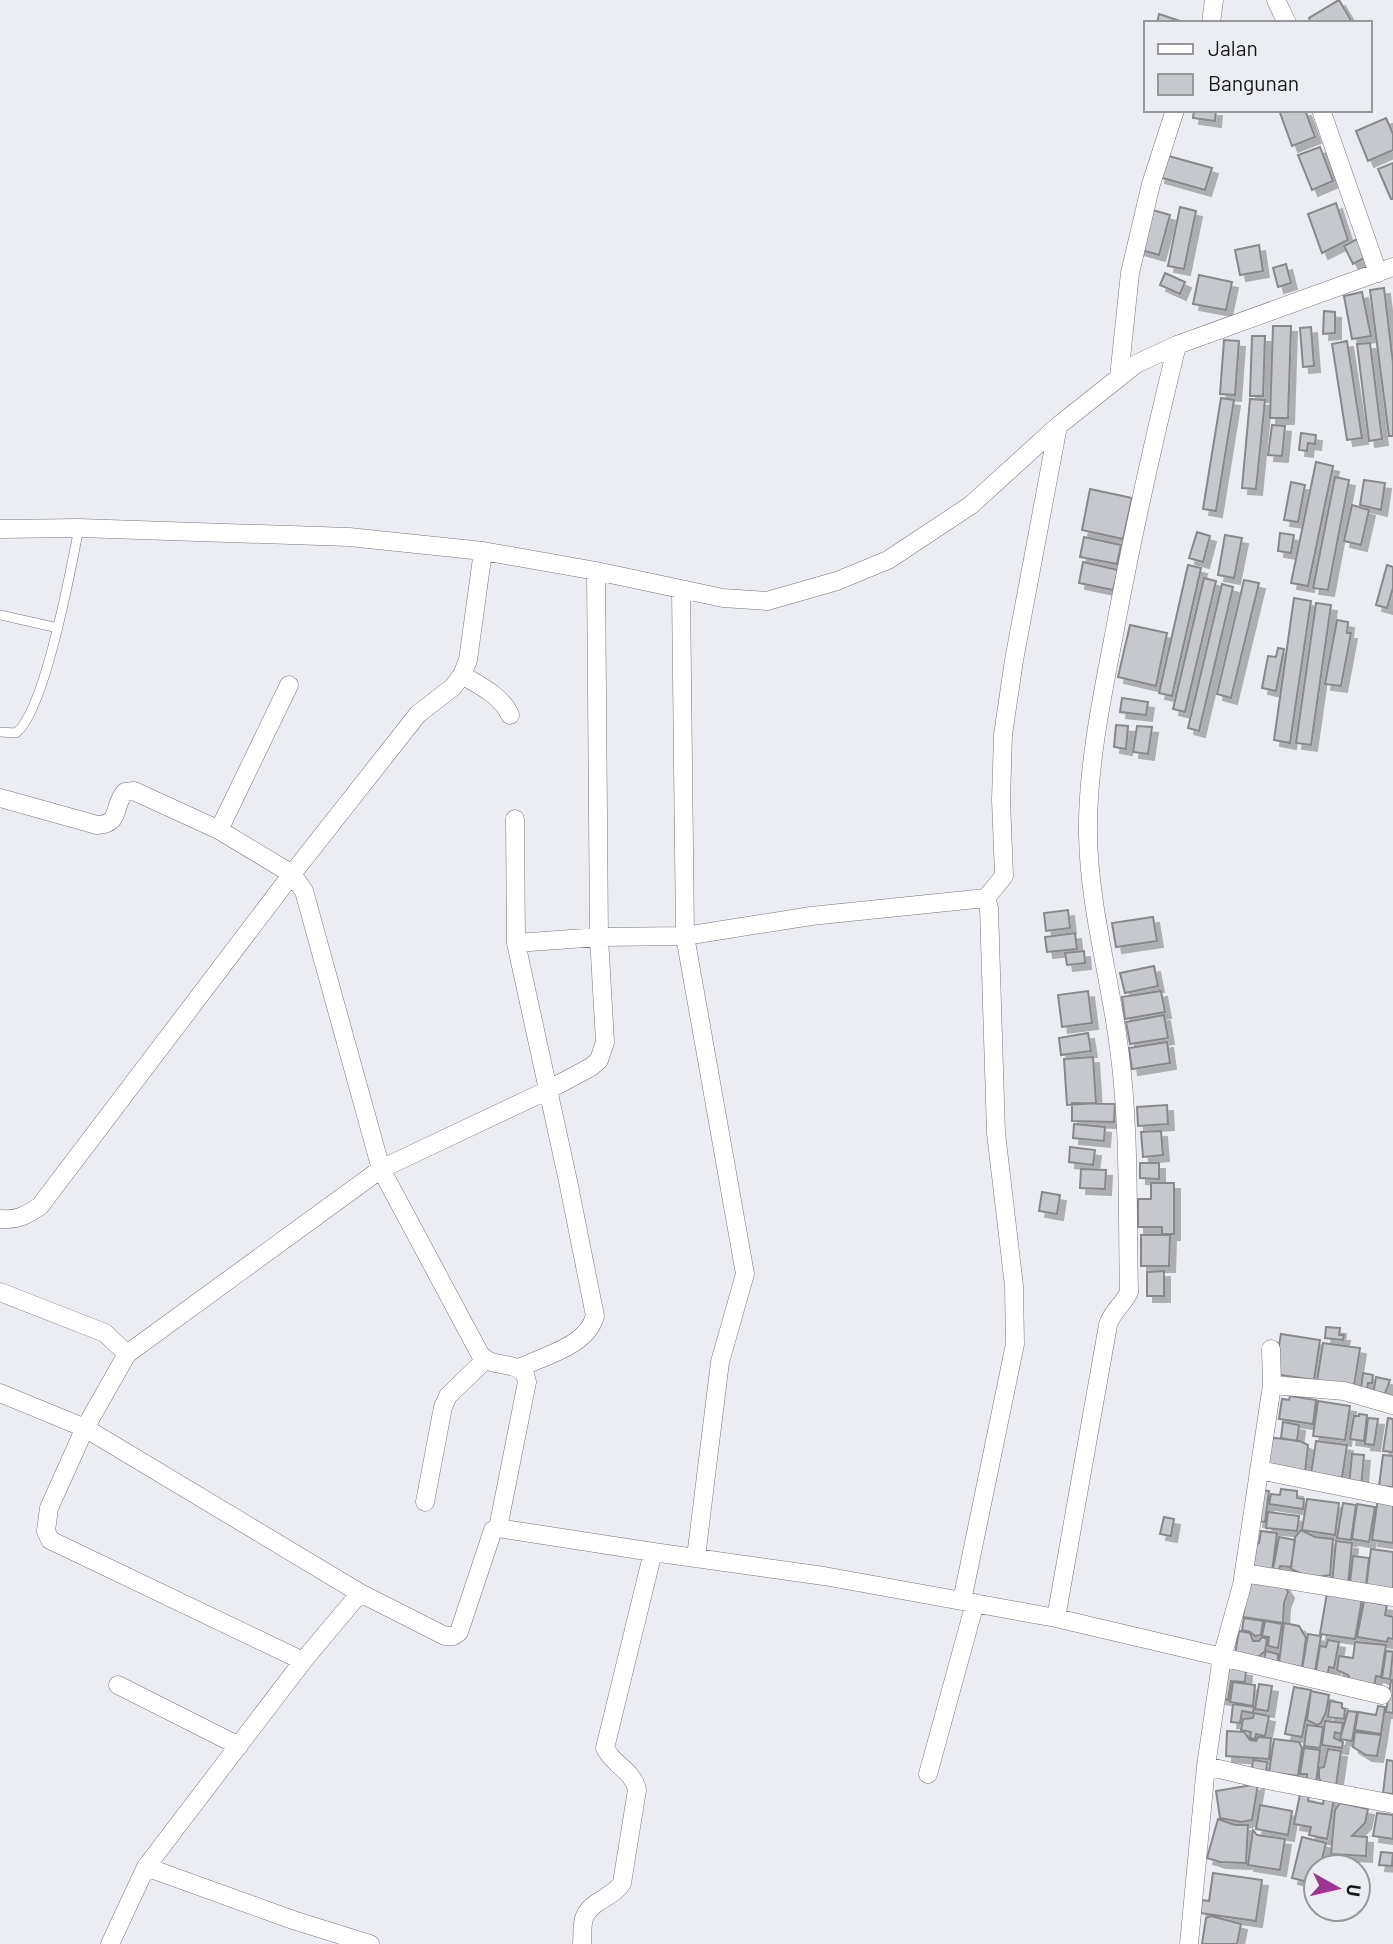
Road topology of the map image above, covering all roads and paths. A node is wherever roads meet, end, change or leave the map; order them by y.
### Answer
1 (1214, 0) edge
2 (1276, 0) edge
3 (1211, 21) edge
4 (1286, 21) edge
5 (1174, 112) edge
6 (1322, 112) edge
7 (1385, 270) edge
8 (1177, 345) junction
9 (1119, 377) junction
10 (1058, 426) junction
11 (79, 528) junction
12 (0, 529) edge
13 (483, 551) junction
14 (596, 571) junction
15 (681, 590) junction
16 (0, 615) edge
17 (58, 628) junction
18 (462, 675) junction
19 (289, 685) dead end
20 (510, 715) dead end
21 (0, 732) edge
22 (0, 798) edge
23 (515, 819) dead end
24 (219, 830) junction
25 (292, 874) junction
26 (986, 898) junction
27 (685, 936) junction
28 (598, 937) junction
29 (516, 943) junction
30 (548, 1090) junction
31 (381, 1169) junction
32 (0, 1219) edge
33 (0, 1292) edge
34 (1270, 1349) dead end
35 (127, 1354) junction
36 (485, 1360) junction
37 (519, 1368) junction
38 (1272, 1385) junction
39 (0, 1393) edge
40 (1393, 1405) edge
41 (85, 1428) junction
42 (1259, 1470) junction
43 (1393, 1497) edge
44 (425, 1502) dead end
45 (498, 1528) junction
46 (653, 1552) junction
47 (696, 1557) junction
48 (1244, 1573) junction
49 (360, 1593) junction
50 (1393, 1597) edge
51 (968, 1602) junction
52 (1056, 1618) junction
53 (1222, 1657) junction
54 (303, 1661) junction
55 (118, 1685) dead end
56 (1382, 1695) dead end
57 (239, 1746) junction
58 (1206, 1766) junction
59 (928, 1774) dead end
60 (1393, 1804) edge
61 (146, 1867) junction
62 (110, 1944) edge
63 (370, 1944) edge
64 (582, 1944) edge
65 (1189, 1944) edge

1 - 3 street
2 - 4 street
5 - 9 street
6 - 7 street
7 - 8 street
8 - 9 street
8 - 52 street
9 - 10 street
10 - 15 street
10 - 26 street
11 - 12 street
11 - 13 street
11 - 17 lane
13 - 14 street
13 - 18 street
14 - 15 street
14 - 28 street
15 - 27 street
16 - 17 lane
17 - 21 lane
18 - 20 street
18 - 25 street
19 - 24 street
22 - 24 street
23 - 29 street
24 - 25 street
25 - 31 street
25 - 32 street
26 - 27 street
26 - 51 street
27 - 28 street
27 - 47 street
28 - 29 street
28 - 30 street
29 - 30 street
30 - 31 street
30 - 37 street
31 - 35 street
31 - 36 street
33 - 35 street
34 - 38 street
35 - 41 street
36 - 37 street
36 - 44 street
37 - 45 street
38 - 40 street
38 - 42 street
39 - 41 street
41 - 49 street
41 - 54 street
42 - 43 street
42 - 48 street
45 - 46 street
45 - 49 street
46 - 47 street
46 - 64 street
47 - 51 street
48 - 50 street
48 - 53 street
49 - 54 street
51 - 52 street
51 - 59 street
52 - 53 street
53 - 56 street
53 - 58 street
54 - 57 street
55 - 57 street
57 - 61 street
58 - 60 street
58 - 65 street
61 - 62 street
61 - 63 street

